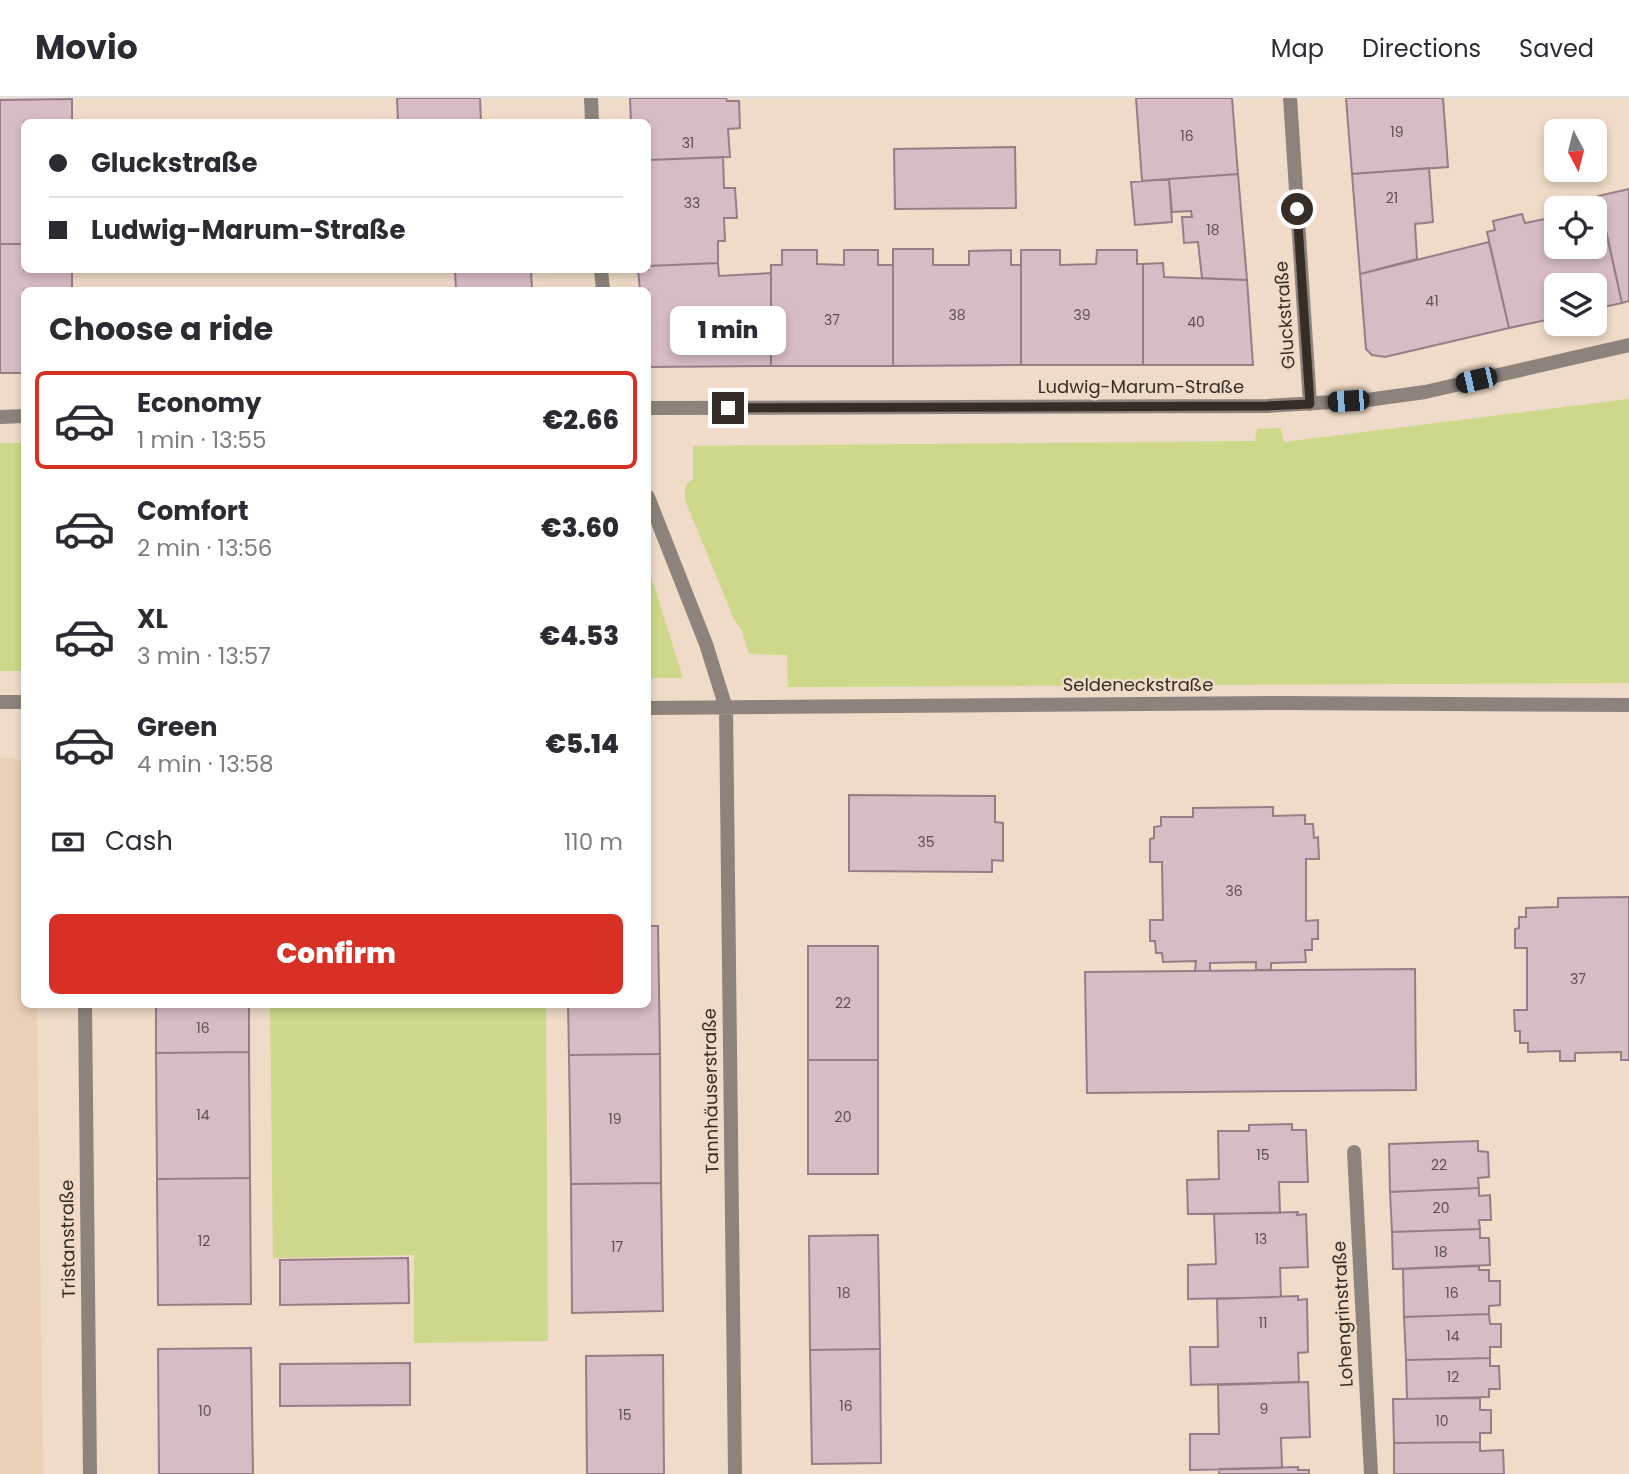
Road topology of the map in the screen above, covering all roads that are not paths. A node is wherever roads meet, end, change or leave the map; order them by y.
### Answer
1 (591, 98) edge
2 (1290, 98) edge
3 (592, 119) edge
4 (1629, 345) edge
5 (1310, 404) junction
6 (651, 408) edge
7 (0, 416) edge
8 (21, 416) edge
9 (651, 505) edge
10 (0, 702) edge
11 (21, 702) edge
12 (1629, 705) edge
13 (651, 708) edge
14 (726, 708) junction
15 (85, 1008) edge
16 (1354, 1152) dead end
17 (90, 1474) edge
18 (735, 1474) edge
19 (1371, 1474) edge

1 - 3 street
2 - 5 street, Gluckstraße
4 - 5 street, Ludwig-Marum-Straße
5 - 6 street, Ludwig-Marum-Straße
7 - 8 street
9 - 14 street, Tannhäuserstraße
10 - 11 street
12 - 14 street, Seldeneckstraße
13 - 14 street, Seldeneckstraße
14 - 18 street, Tannhäuserstraße
15 - 17 street, Tristanstraße
16 - 19 street, Lohengrinstraße

